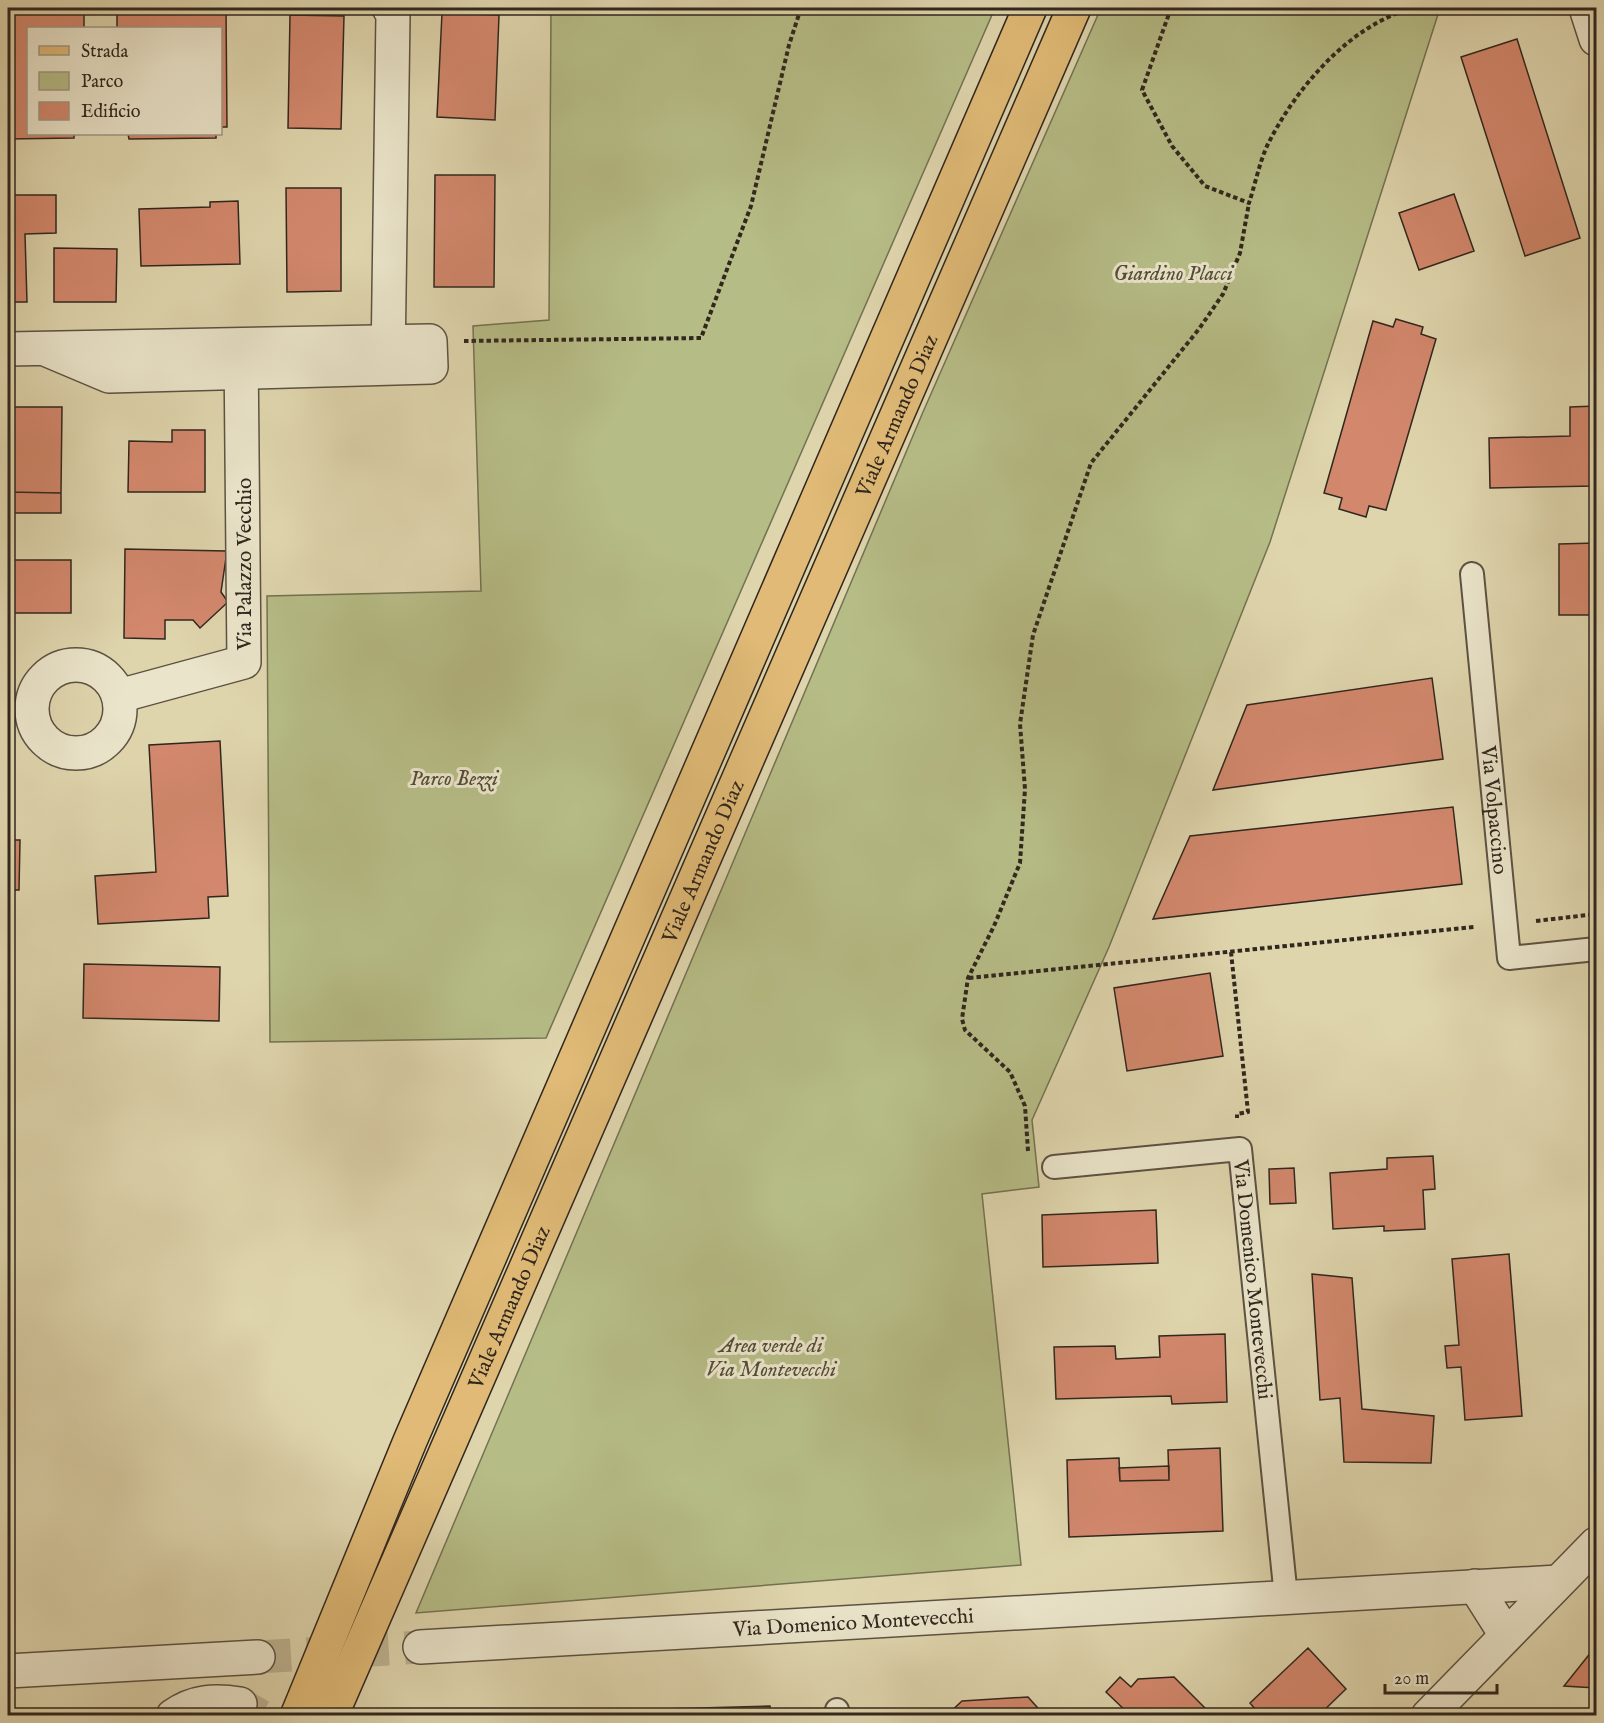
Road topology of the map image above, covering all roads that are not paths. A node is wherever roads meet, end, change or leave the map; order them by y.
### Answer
1 (389, 8) edge
2 (1030, 8) edge
3 (1074, 8) edge
4 (1586, 8) edge
5 (1596, 39) edge
6 (430, 341) road end
7 (8, 350) edge
8 (387, 355) junction
9 (241, 358) junction
10 (1472, 574) dead end
11 (119, 696) dead end
12 (1596, 949) edge
13 (1054, 1167) road end
14 (1596, 1544) edge
15 (1558, 1582) junction
16 (1475, 1587) junction
17 (1286, 1598) junction
18 (1506, 1635) junction
19 (420, 1647) tunnel mouth
20 (258, 1656) tunnel mouth
21 (8, 1671) edge
22 (240, 1704) tunnel mouth
23 (173, 1716) edge
24 (297, 1716) edge
25 (331, 1716) edge
26 (1428, 1716) edge

1 - 8 street
2 - 24 main road, Viale Armando Diaz
3 - 25 main road, Viale Armando Diaz
4 - 5 street
6 - 8 street
7 - 9 street
8 - 9 street
9 - 11 street, Via Palazzo Vecchio
10 - 12 lane, Via Volpaccino
13 - 17 lane, Via Domenico Montevecchi
14 - 15 street
15 - 16 street, Via Domenico Montevecchi
15 - 18 street
16 - 17 street, Via Domenico Montevecchi
16 - 18 street
17 - 19 street, Via Domenico Montevecchi
18 - 26 street
20 - 21 street
22 - 23 street

